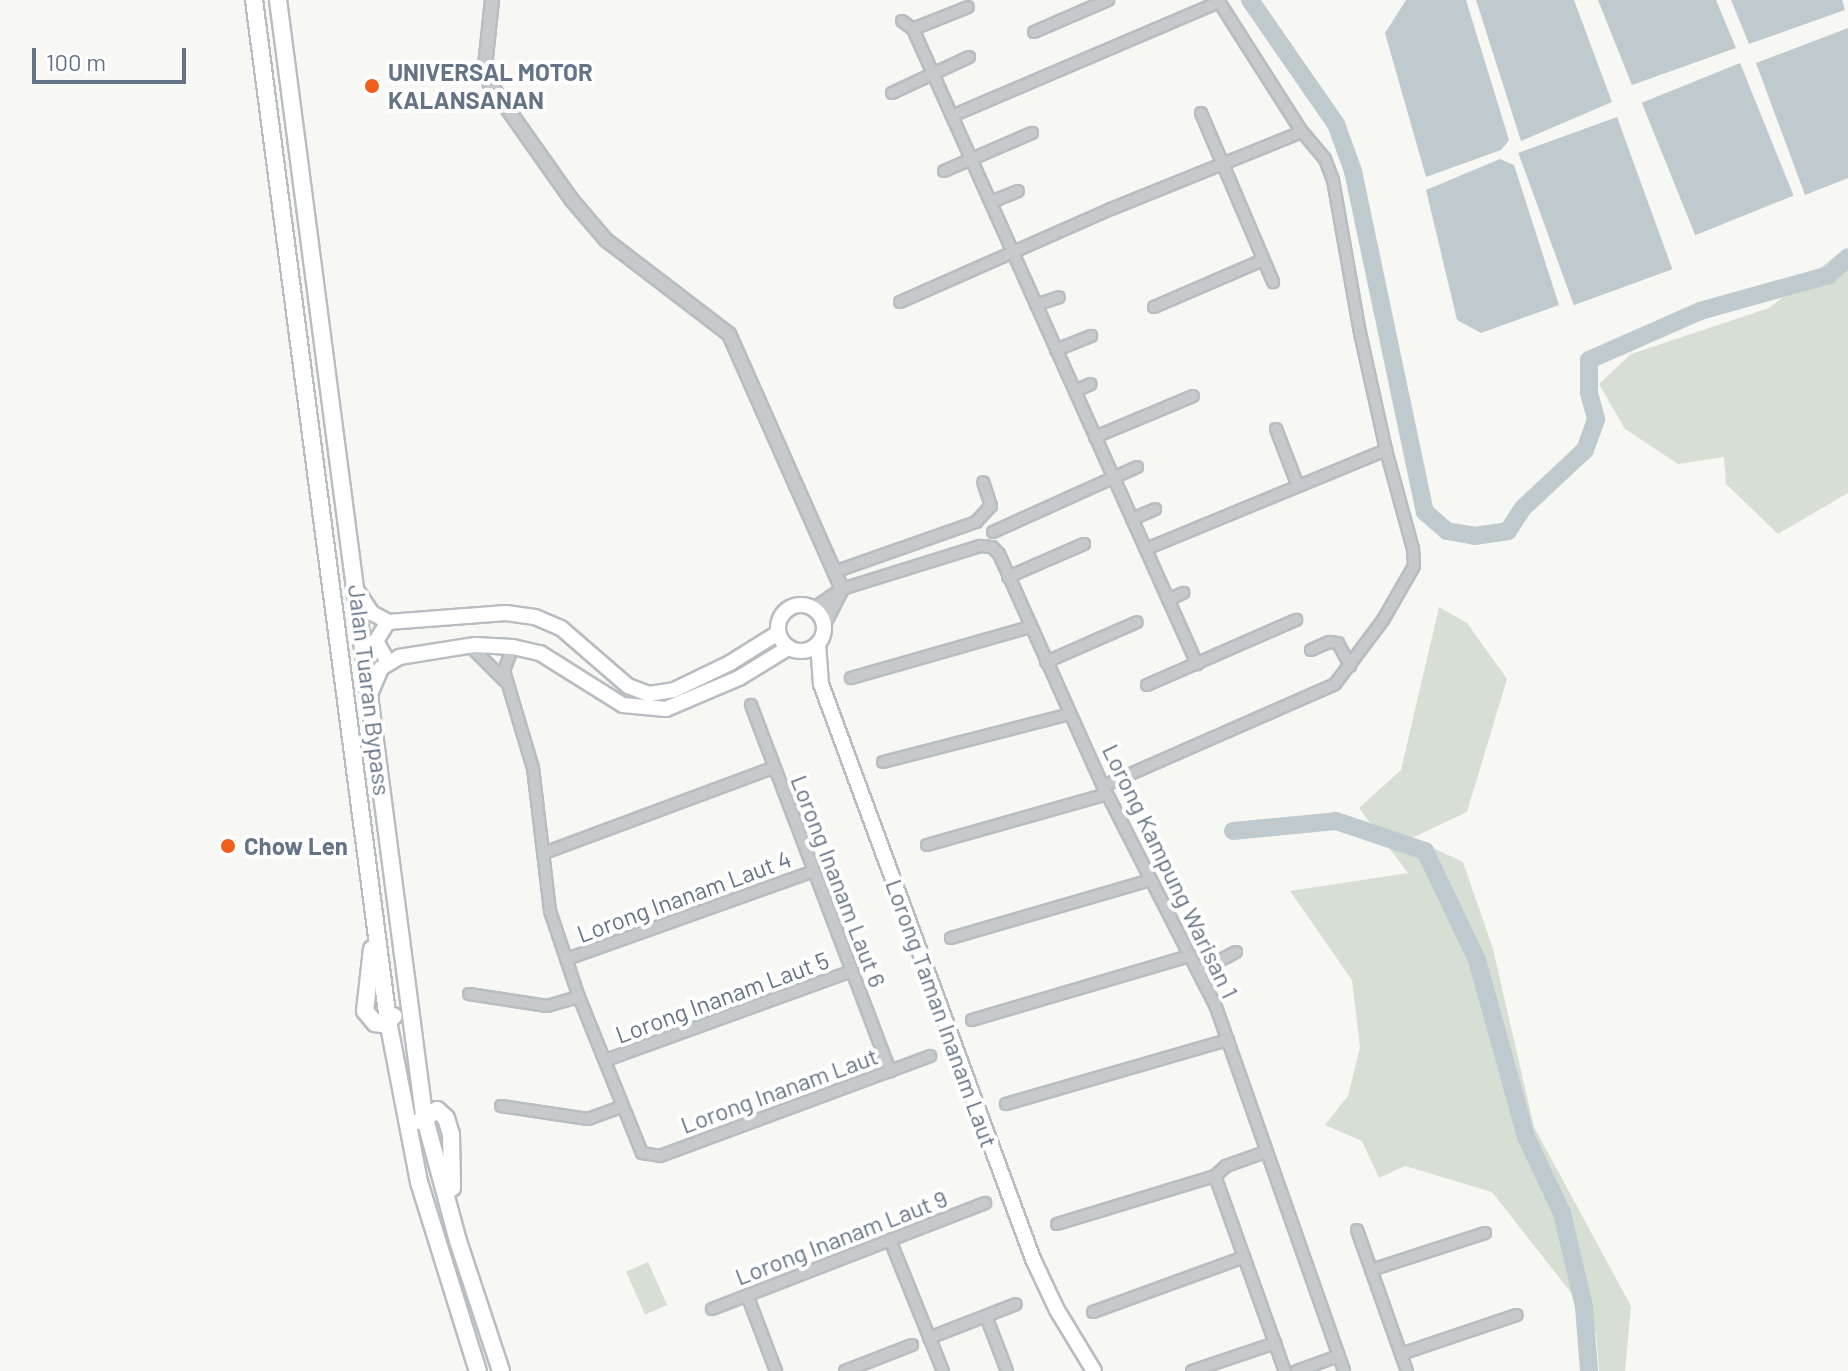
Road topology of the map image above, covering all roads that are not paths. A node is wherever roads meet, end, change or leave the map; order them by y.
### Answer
1 (254, 0) edge
2 (278, 0) edge
3 (492, 0) edge
4 (1108, 0) edge
5 (1218, 1) edge
6 (968, 7) dead end
7 (902, 21) dead end
8 (913, 29) junction
9 (1034, 32) dead end
10 (969, 57) dead end
11 (932, 74) junction
12 (892, 93) dead end
13 (1201, 113) dead end
14 (952, 116) junction
15 (1302, 132) junction
16 (1032, 133) dead end
17 (971, 160) junction
18 (1224, 163) junction
19 (944, 171) dead end
20 (1018, 191) dead end
21 (991, 202) junction
22 (1012, 251) junction
23 (1263, 260) junction
24 (1273, 282) dead end
25 (1059, 297) dead end
26 (900, 302) dead end
27 (1036, 305) junction
28 (1154, 307) dead end
29 (1091, 336) dead end
30 (1056, 350) junction
31 (1091, 384) dead end
32 (1075, 391) junction
33 (1193, 396) dead end
34 (1276, 429) dead end
35 (1095, 437) junction
36 (1386, 450) junction
37 (1137, 467) dead end
38 (1114, 479) junction
39 (983, 482) dead end
40 (1298, 486) junction
41 (1155, 509) dead end
42 (1132, 519) junction
43 (993, 532) dead end
44 (1084, 544) dead end
45 (1146, 549) junction
46 (834, 572) junction
47 (1008, 577) junction
48 (842, 589) junction
49 (357, 590) junction
50 (1183, 593) dead end
51 (1168, 600) junction
52 (814, 609) junction
53 (1296, 620) dead end
54 (388, 622) junction
55 (1137, 622) dead end
56 (824, 624) junction
57 (1030, 627) junction
58 (778, 633) junction
59 (818, 644) junction
60 (470, 646) junction
61 (513, 647) junction
62 (794, 650) junction
63 (1311, 650) dead end
64 (388, 662) junction
65 (1046, 662) junction
66 (1197, 664) junction
67 (1350, 666) junction
68 (851, 678) dead end
69 (506, 682) junction
70 (821, 684) junction
71 (1147, 685) dead end
72 (371, 692) junction
73 (751, 705) dead end
74 (1070, 714) junction
75 (883, 762) dead end
76 (775, 767) junction
77 (1105, 790) junction
78 (927, 845) dead end
79 (544, 853) junction
80 (814, 871) junction
81 (1150, 880) junction
82 (951, 938) dead end
83 (1236, 952) dead end
84 (1190, 956) junction
85 (567, 959) junction
86 (852, 971) junction
87 (1198, 972) junction
88 (469, 994) dead end
89 (579, 997) junction
90 (407, 1004) junction
91 (972, 1020) dead end
92 (388, 1021) junction
93 (1228, 1040) junction
94 (930, 1056) dead end
95 (606, 1060) junction
96 (890, 1071) junction
97 (1006, 1104) dead end
98 (501, 1106) dead end
99 (621, 1107) junction
100 (424, 1115) junction
101 (1265, 1152) junction
102 (1215, 1176) junction
103 (419, 1182) junction
104 (985, 1203) dead end
105 (1057, 1224) dead end
106 (1357, 1230) dead end
107 (1485, 1233) dead end
108 (890, 1240) junction
109 (1244, 1257) junction
110 (1371, 1270) junction
111 (747, 1295) junction
112 (1016, 1304) dead end
113 (712, 1309) dead end
114 (1093, 1312) dead end
115 (1517, 1315) dead end
116 (986, 1316) junction
117 (929, 1338) junction
118 (1275, 1343) junction
119 (912, 1345) dead end
120 (1401, 1354) junction
121 (1338, 1356) junction
122 (478, 1371) edge
123 (501, 1371) edge
124 (776, 1371) edge
125 (845, 1371) edge
126 (943, 1371) edge
127 (1007, 1371) edge
128 (1094, 1371) edge
129 (1192, 1371) edge
130 (1285, 1371) edge
131 (1297, 1371) edge
132 (1344, 1371) edge
133 (1407, 1371) edge

1 - 92 highway, Jalan Tuaran Bypass
2 - 49 highway, Jalan Tuaran Bypass
3 - 46 street
4 - 9 street
5 - 14 street
5 - 15 street
6 - 8 street
7 - 8 street
8 - 11 street
10 - 11 street
11 - 12 street
11 - 14 street
13 - 18 street
14 - 17 street
15 - 18 street
15 - 36 street
16 - 17 street
17 - 19 street
17 - 21 street
18 - 22 street
18 - 23 street
20 - 21 street
21 - 22 street
22 - 26 street
22 - 27 street
23 - 24 street
23 - 28 street
25 - 27 street
27 - 30 street
29 - 30 street
30 - 32 street
31 - 32 street
32 - 35 street
33 - 35 street
34 - 40 street
35 - 38 street
36 - 40 street
36 - 67 street
37 - 38 street
38 - 42 street
38 - 43 street
39 - 46 street
40 - 45 street
41 - 42 street
42 - 45 street
44 - 47 street
45 - 51 street
46 - 48 street
47 - 48 street, Lorong Kampung Warisan 1
47 - 57 street, Lorong Kampung Warisan 1
48 - 52 street, Lorong Kampung Warisan 1
48 - 56 street
49 - 54 main road
49 - 72 highway, Jalan Tuaran Bypass
50 - 51 street
51 - 66 street
52 - 56 main road
52 - 58 main road
53 - 66 street
54 - 58 main road
54 - 64 main road
55 - 65 street
56 - 59 main road
57 - 65 street, Lorong Kampung Warisan 1
57 - 68 street
58 - 62 main road
59 - 62 main road
59 - 70 main road, Lorong Taman Inanam Laut
60 - 61 main road
60 - 64 main road
60 - 69 street
61 - 62 main road
61 - 69 street
62 - 70 main road
63 - 67 street
64 - 72 main road
65 - 74 street, Lorong Kampung Warisan 1
66 - 71 street
67 - 77 street
69 - 79 street
70 - 128 main road, Lorong Taman Inanam Laut
72 - 90 highway, Jalan Tuaran Bypass
73 - 76 street, Lorong Inanam Laut 6
74 - 75 street
74 - 77 street, Lorong Kampung Warisan 1
76 - 79 street
76 - 80 street, Lorong Inanam Laut 6
77 - 78 street
77 - 81 street, Lorong Kampung Warisan 1
79 - 85 street
80 - 85 street, Lorong Inanam Laut 4
80 - 86 street, Lorong Inanam Laut 6
81 - 82 street
81 - 84 street, Lorong Kampung Warisan 1
83 - 87 street
84 - 87 street, Lorong Kampung Warisan 1
84 - 91 street
85 - 89 street
86 - 95 street, Lorong Inanam Laut 5
86 - 96 street, Lorong Inanam Laut 6
87 - 93 street, Lorong Kampung Warisan 1
88 - 89 street
89 - 95 street
90 - 92 highway
90 - 100 highway, Jalan Tuaran Bypass
92 - 103 highway
93 - 97 street
93 - 101 street, Lorong Kampung Warisan 1
94 - 96 street, Lorong Inanam Laut
95 - 99 street
96 - 99 street, Lorong Inanam Laut
98 - 99 street
100 - 103 highway, Jalan Tuaran Bypass
100 - 123 highway
101 - 102 street
101 - 121 street, Lorong Kampung Warisan 1
102 - 105 street
102 - 109 street
103 - 122 highway
104 - 108 street, Lorong Inanam Laut 9
106 - 110 street
107 - 110 street
108 - 111 street, Lorong Inanam Laut 9
108 - 117 street
109 - 114 street
109 - 118 street
110 - 120 street
111 - 113 street, Lorong Inanam Laut 9
111 - 124 street
112 - 116 street
115 - 120 street
116 - 117 street
116 - 127 street
117 - 126 street
118 - 129 street
118 - 130 street
119 - 125 street
120 - 133 street
121 - 131 street
121 - 132 street, Lorong Kampung Warisan 1

